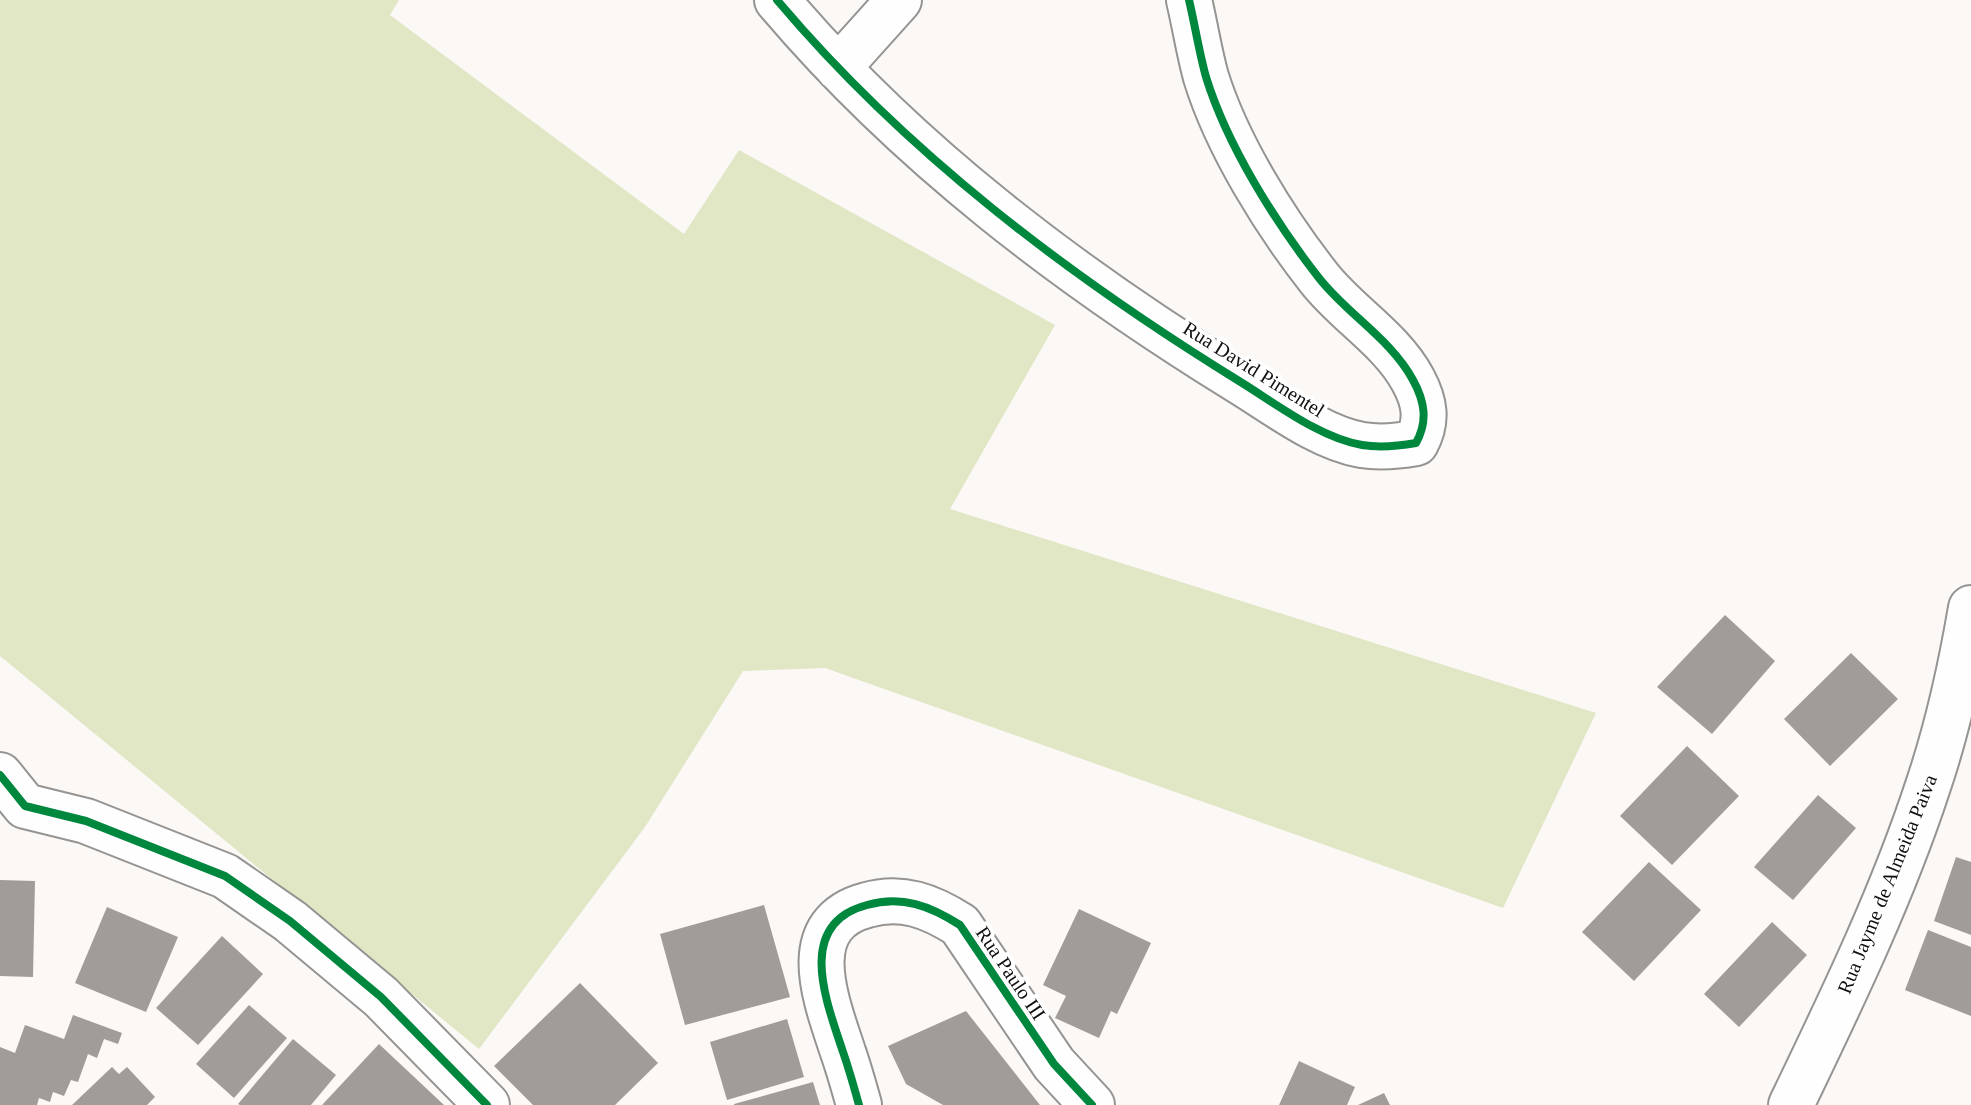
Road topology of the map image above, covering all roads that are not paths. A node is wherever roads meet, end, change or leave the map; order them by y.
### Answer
1 (777, 0) edge
2 (899, 0) edge
3 (1189, 0) edge
4 (838, 68) junction
5 (1971, 608) edge
6 (8, 796) edge
7 (487, 1105) edge
8 (859, 1105) edge
9 (1092, 1105) edge
10 (1791, 1105) edge

1 - 4 street, Rua David Pimentel
2 - 4 street
3 - 4 street, Rua David Pimentel
5 - 10 street, Rua Jayme de Almeida Paiva
6 - 7 street
8 - 9 street, Rua Paulo III

